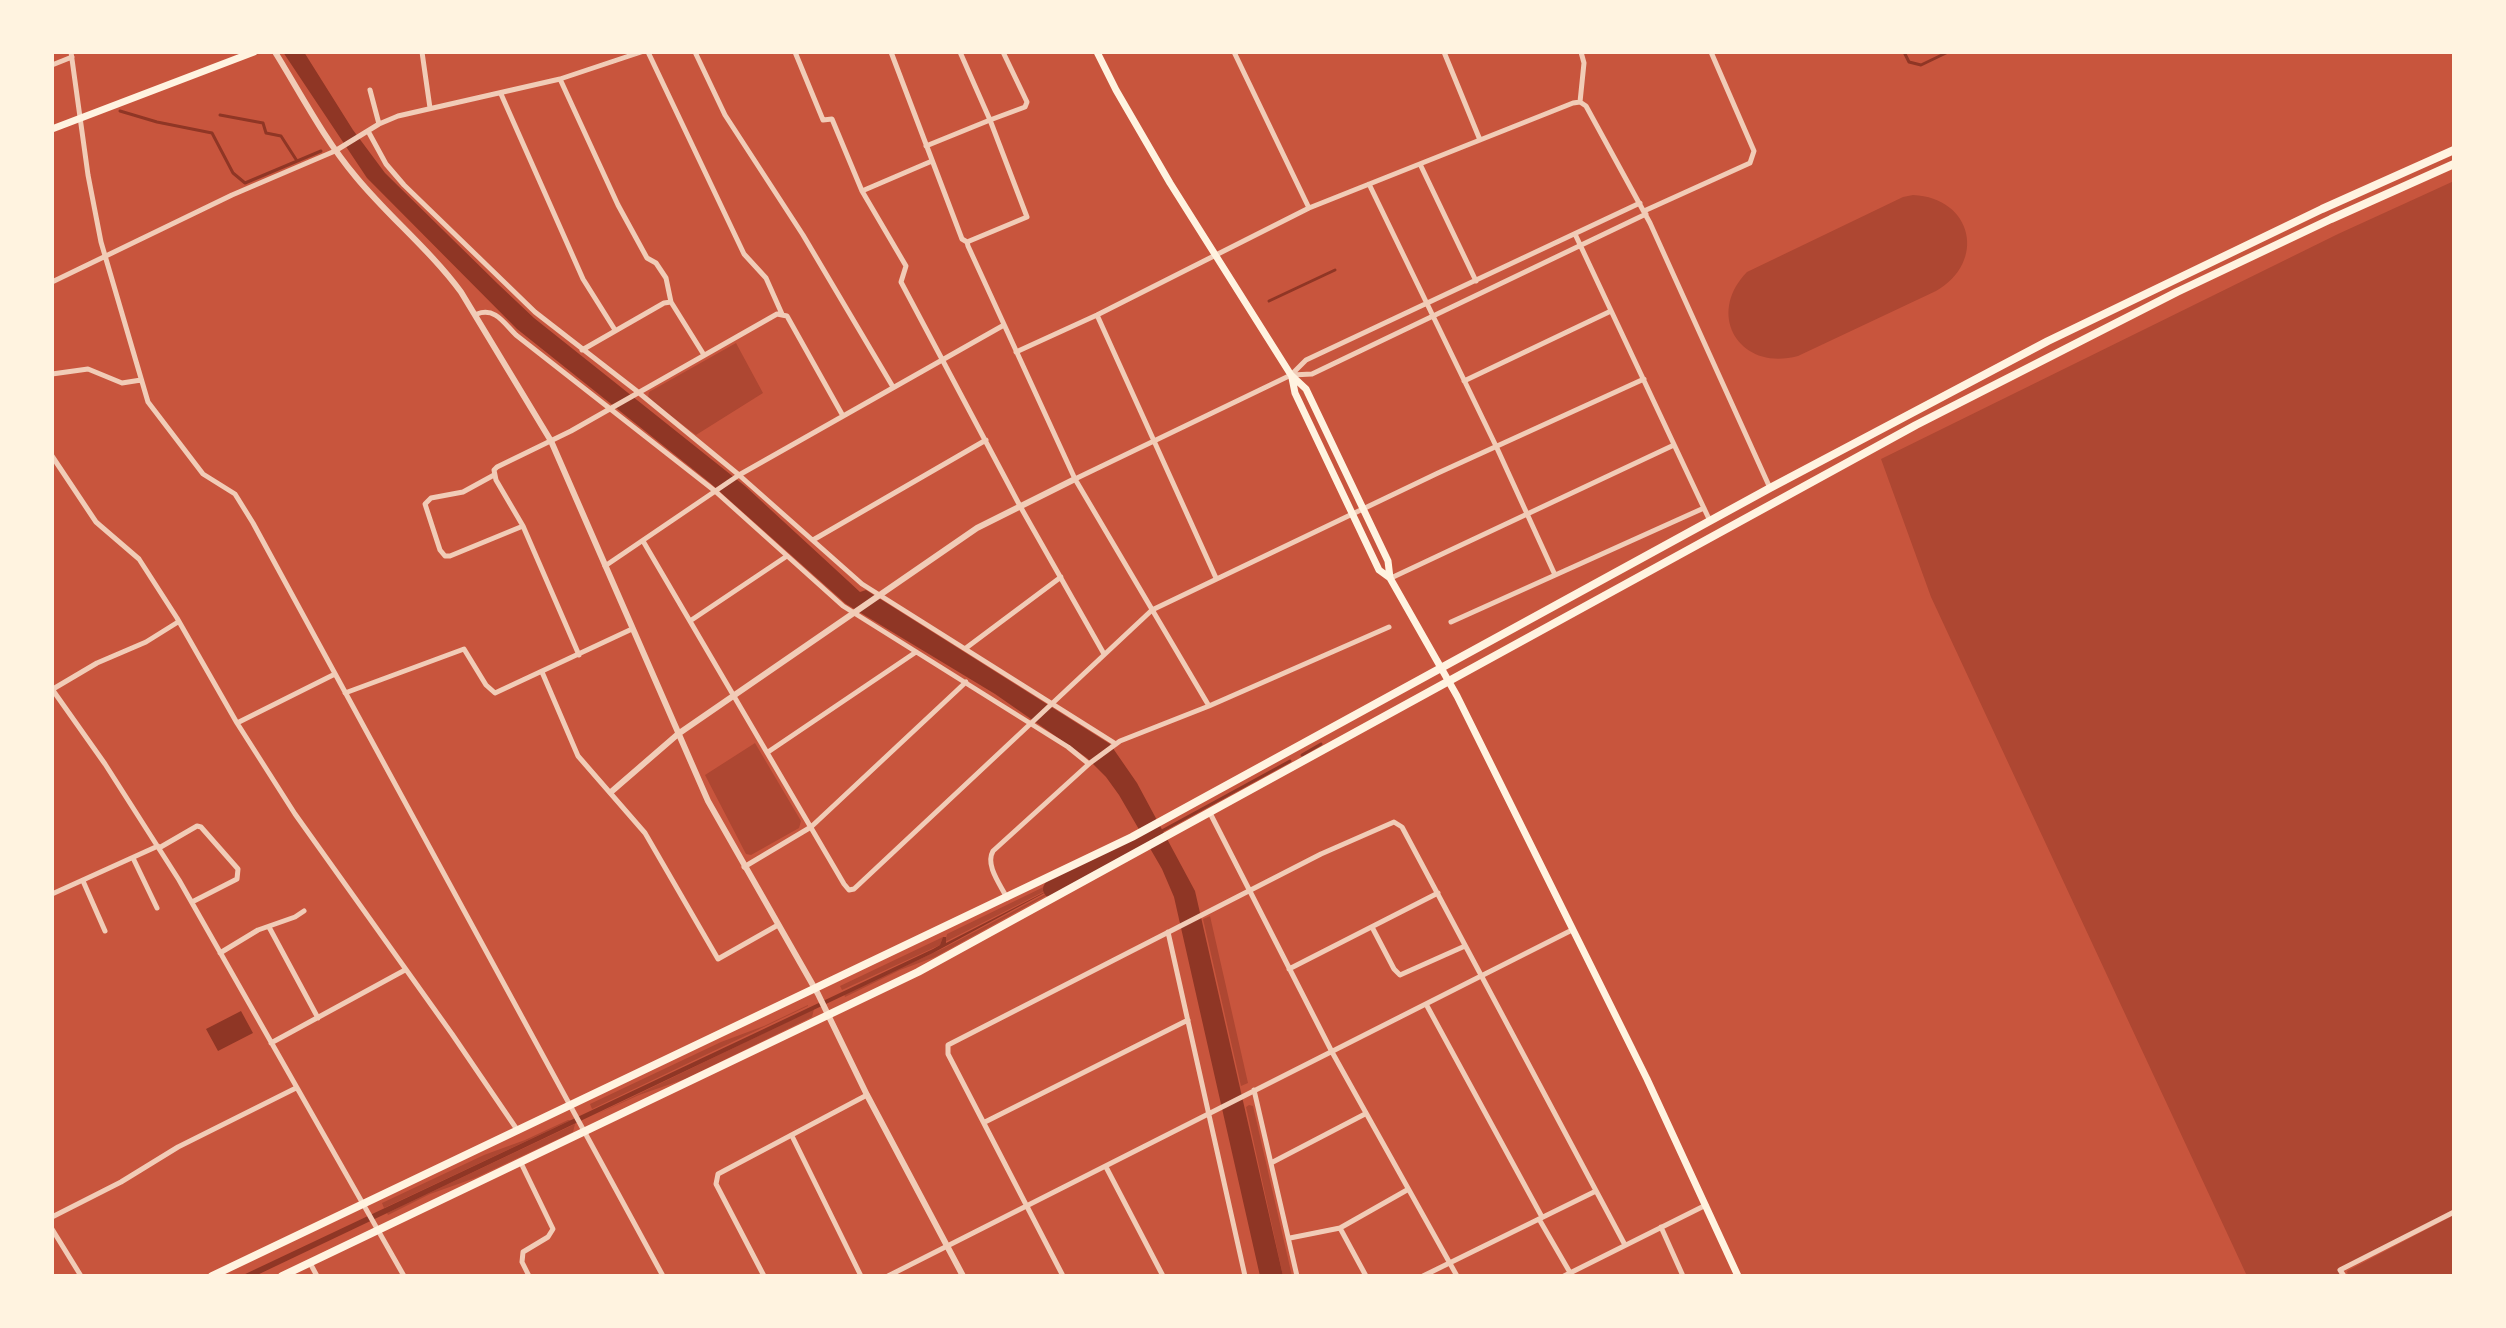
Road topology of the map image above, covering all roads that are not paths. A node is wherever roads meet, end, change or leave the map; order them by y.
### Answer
1 (254, 52) edge
2 (275, 52) edge
3 (422, 52) edge
4 (641, 52) edge
5 (648, 52) edge
6 (695, 52) edge
7 (795, 52) edge
8 (891, 52) edge
9 (960, 52) edge
10 (1003, 52) edge
11 (1097, 52) edge
12 (1234, 52) edge
13 (1444, 52) edge
14 (1581, 52) edge
15 (1711, 52) edge
16 (72, 54) edge
17 (52, 65) edge
18 (560, 79) junction
19 (370, 90) dead end
20 (501, 94) junction
21 (1580, 102) junction
22 (430, 108) junction
23 (81, 117) junction
24 (990, 120) junction
25 (379, 124) junction
26 (52, 129) edge
27 (366, 131) junction
28 (1480, 140) junction
29 (926, 146) junction
30 (2454, 150) edge
31 (335, 151) junction
32 (932, 161) junction
33 (1420, 164) junction
34 (2454, 164) edge
35 (1369, 184) junction
36 (862, 191) junction
37 (1640, 203) junction
38 (1309, 208) junction
39 (1645, 213) junction
40 (1575, 234) junction
41 (967, 242) junction
42 (1581, 246) junction
43 (1217, 253) junction
44 (105, 258) junction
45 (1476, 281) junction
46 (52, 282) edge
47 (671, 302) junction
48 (1427, 305) junction
49 (1611, 311) junction
50 (477, 314) junction
51 (782, 314) junction
52 (1097, 315) junction
53 (1433, 317) junction
54 (1004, 325) junction
55 (615, 330) junction
56 (582, 350) junction
57 (1016, 352) junction
58 (704, 355) junction
59 (943, 359) junction
60 (52, 374) edge
61 (1291, 375) junction
62 (1644, 379) junction
63 (141, 380) junction
64 (1464, 381) junction
65 (893, 387) junction
66 (637, 393) junction
67 (611, 409) junction
68 (843, 416) junction
69 (986, 440) junction
70 (551, 441) junction
71 (1154, 441) junction
72 (1674, 445) junction
73 (1496, 446) junction
74 (52, 456) edge
75 (494, 475) junction
76 (739, 475) junction
77 (1075, 479) junction
78 (1770, 488) junction
79 (715, 491) junction
80 (1020, 506) junction
81 (1364, 508) junction
82 (1704, 508) junction
83 (1527, 512) junction
84 (1351, 514) junction
85 (1710, 521) junction
86 (523, 526) junction
87 (813, 540) junction
88 (643, 541) junction
89 (787, 556) junction
90 (605, 566) junction
91 (1555, 575) junction
92 (1061, 577) junction
93 (1216, 578) junction
94 (1390, 578) junction
95 (881, 594) junction
96 (1152, 610) junction
97 (853, 612) junction
98 (690, 621) junction
99 (179, 622) junction
100 (1451, 622) dead end
101 (1389, 627) dead end
102 (632, 629) junction
103 (966, 648) junction
104 (916, 651) junction
105 (1104, 654) junction
106 (579, 655) junction
107 (1441, 668) junction
108 (542, 672) junction
109 (335, 674) junction
110 (966, 682) junction
111 (1449, 682) junction
112 (52, 689) edge
113 (345, 693) junction
114 (734, 696) junction
115 (1054, 703) junction
116 (1209, 706) junction
117 (237, 723) junction
118 (1032, 724) junction
119 (678, 734) junction
120 (1115, 745) junction
121 (768, 752) junction
122 (1090, 764) junction
123 (611, 792) junction
124 (1210, 813) junction
125 (811, 827) junction
126 (158, 847) junction
127 (133, 858) junction
128 (744, 867) junction
129 (83, 881) junction
130 (1250, 889) junction
131 (1438, 893) junction
132 (52, 894) edge
133 (1008, 898) junction
134 (192, 902) junction
135 (157, 908) dead end
136 (304, 911) dead end
137 (778, 925) junction
138 (269, 927) junction
139 (1372, 927) junction
140 (1572, 930) junction
141 (105, 931) dead end
142 (1168, 932) junction
143 (1465, 946) junction
144 (220, 953) junction
145 (1289, 969) junction
146 (405, 970) junction
147 (1481, 975) junction
148 (817, 992) junction
149 (1426, 1004) junction
150 (828, 1013) junction
151 (318, 1018) junction
152 (1188, 1020) junction
153 (271, 1043) junction
154 (1332, 1052) junction
155 (296, 1088) junction
156 (1252, 1092) junction
157 (867, 1095) junction
158 (574, 1108) junction
159 (1209, 1112) junction
160 (1365, 1114) junction
161 (985, 1122) junction
162 (585, 1130) junction
163 (518, 1132) junction
164 (792, 1136) junction
165 (521, 1163) junction
166 (1271, 1163) junction
167 (1106, 1166) junction
168 (1407, 1190) junction
169 (1596, 1191) junction
170 (1706, 1205) junction
171 (1026, 1206) junction
172 (364, 1207) junction
173 (2454, 1212) edge
174 (52, 1217) edge
175 (1540, 1218) junction
176 (1661, 1227) junction
177 (1340, 1228) junction
178 (52, 1229) edge
179 (376, 1229) junction
180 (1290, 1238) junction
181 (947, 1245) junction
182 (1625, 1245) junction
183 (1449, 1262) junction
184 (310, 1263) junction
185 (1569, 1275) edge
186 (80, 1276) edge
187 (212, 1276) edge
188 (282, 1276) edge
189 (317, 1276) edge
190 (404, 1276) edge
191 (529, 1276) edge
192 (663, 1276) edge
193 (764, 1276) edge
194 (861, 1276) edge
195 (888, 1276) edge
196 (963, 1276) edge
197 (1063, 1276) edge
198 (1163, 1276) edge
199 (1245, 1276) edge
200 (1297, 1276) edge
201 (1366, 1276) edge
202 (1423, 1276) edge
203 (1457, 1276) edge
204 (1683, 1276) edge
205 (1738, 1276) edge
206 (2344, 1276) edge

1 - 23 main road
2 - 31 street
3 - 22 street
4 - 18 street
5 - 51 street
6 - 65 street
7 - 36 street
8 - 29 street
9 - 24 street
10 - 24 street
11 - 43 main road
12 - 38 street
13 - 28 street
14 - 21 street
15 - 39 street
16 - 17 street
16 - 23 street
18 - 20 street
18 - 47 street
19 - 25 street
20 - 22 street
20 - 55 street
21 - 28 street
21 - 37 street
22 - 25 street
23 - 26 main road
23 - 44 street
24 - 29 street
24 - 41 street
25 - 27 street
27 - 31 street
27 - 56 street
28 - 33 street
29 - 32 street
30 - 78 highway
31 - 44 street
31 - 50 street
32 - 36 street
32 - 41 street
33 - 35 street
33 - 45 street
34 - 111 highway
35 - 38 street
35 - 48 street
36 - 59 street
37 - 39 street
37 - 40 street
38 - 43 street
39 - 42 street
39 - 78 street
40 - 42 street
40 - 45 street
41 - 54 street
42 - 49 street
42 - 53 street
43 - 52 street
43 - 61 main road
44 - 46 street
44 - 63 street
45 - 48 street
47 - 55 street
47 - 58 street
48 - 53 street
48 - 61 street
49 - 62 street
49 - 64 street
50 - 67 street
50 - 70 street
51 - 58 street
51 - 68 street
52 - 57 street
52 - 71 street
53 - 61 street
53 - 64 street
54 - 57 street
54 - 59 street
55 - 56 street
56 - 66 street
57 - 77 street
58 - 66 street
59 - 65 street
59 - 69 street
60 - 63 street
61 - 71 street
61 - 81 main road
61 - 84 main road
62 - 72 street
62 - 73 street
63 - 109 street
64 - 73 street
65 - 68 street
66 - 67 street
66 - 76 street
67 - 70 street
67 - 79 street
68 - 76 street
69 - 80 street
69 - 87 street
70 - 75 street
70 - 90 street
71 - 77 street
71 - 93 street
72 - 82 street
72 - 83 street
73 - 81 street
73 - 83 street
74 - 99 street
75 - 86 street
75 - 86 street
76 - 79 street
76 - 87 street
77 - 80 street
77 - 96 street
78 - 85 highway
79 - 88 street
79 - 89 street
80 - 92 street
80 - 95 street
81 - 84 street
81 - 94 main road
82 - 85 street
82 - 91 street
83 - 91 street
83 - 94 street
84 - 93 street
84 - 94 main road
85 - 107 highway
86 - 106 street
87 - 95 street
88 - 90 street
88 - 98 street
89 - 97 street
89 - 98 street
90 - 102 street
91 - 100 street
92 - 103 street
92 - 105 street
93 - 96 street
94 - 107 main road
95 - 97 street
95 - 103 street
96 - 105 street
96 - 116 street
97 - 104 street
97 - 114 street
98 - 114 street
99 - 112 street
99 - 117 street
101 - 116 street
102 - 106 street
102 - 119 street
103 - 115 street
104 - 110 street
104 - 121 street
105 - 115 street
106 - 108 street
107 - 111 main road
107 - 133 highway
108 - 113 street
108 - 123 street
109 - 113 street
109 - 117 street
110 - 118 street
110 - 125 street
111 - 124 highway
111 - 140 main road
112 - 126 street
113 - 158 street
114 - 119 street
114 - 121 street
115 - 118 street
115 - 120 street
116 - 120 street
117 - 146 street
118 - 122 street
118 - 125 street
119 - 123 street
119 - 128 street
120 - 122 street
121 - 125 street
122 - 133 street
123 - 137 street
124 - 130 street
124 - 150 highway
125 - 128 street
126 - 127 street
126 - 134 street
126 - 134 street
127 - 129 street
127 - 135 street
128 - 137 street
129 - 132 street
129 - 141 street
130 - 131 street
130 - 142 street
130 - 145 street
131 - 139 street
131 - 143 street
133 - 148 highway
134 - 144 street
136 - 138 street
137 - 148 street
138 - 144 street
138 - 151 street
139 - 143 street
139 - 145 street
140 - 147 street
140 - 170 main road
142 - 152 street
142 - 161 street
143 - 147 street
144 - 153 street
145 - 154 street
146 - 151 street
146 - 163 street
147 - 149 street
147 - 169 street
148 - 150 street
148 - 158 highway
149 - 154 street
149 - 175 street
150 - 157 street
150 - 162 highway
151 - 153 street
152 - 159 street
152 - 161 street
153 - 155 street
154 - 156 street
154 - 160 street
155 - 172 street
155 - 174 street
156 - 159 street
156 - 166 street
157 - 164 street
157 - 181 street
158 - 162 street
158 - 163 highway
159 - 167 street
159 - 199 street
160 - 166 street
160 - 168 street
161 - 171 street
162 - 165 highway
162 - 192 street
163 - 172 highway
164 - 193 street
164 - 194 street
165 - 179 highway
165 - 191 street
166 - 180 street
167 - 171 street
167 - 198 street
168 - 177 street
168 - 183 street
169 - 175 street
169 - 182 street
170 - 176 street
170 - 205 main road
171 - 181 street
171 - 197 street
172 - 179 street
172 - 187 highway
173 - 206 street
175 - 183 street
175 - 185 street
176 - 182 street
176 - 204 street
177 - 180 street
177 - 201 street
178 - 186 street
179 - 184 highway
179 - 190 street
180 - 200 street
181 - 195 street
181 - 196 street
182 - 185 street
183 - 202 street
183 - 203 street
184 - 188 highway
184 - 189 street

